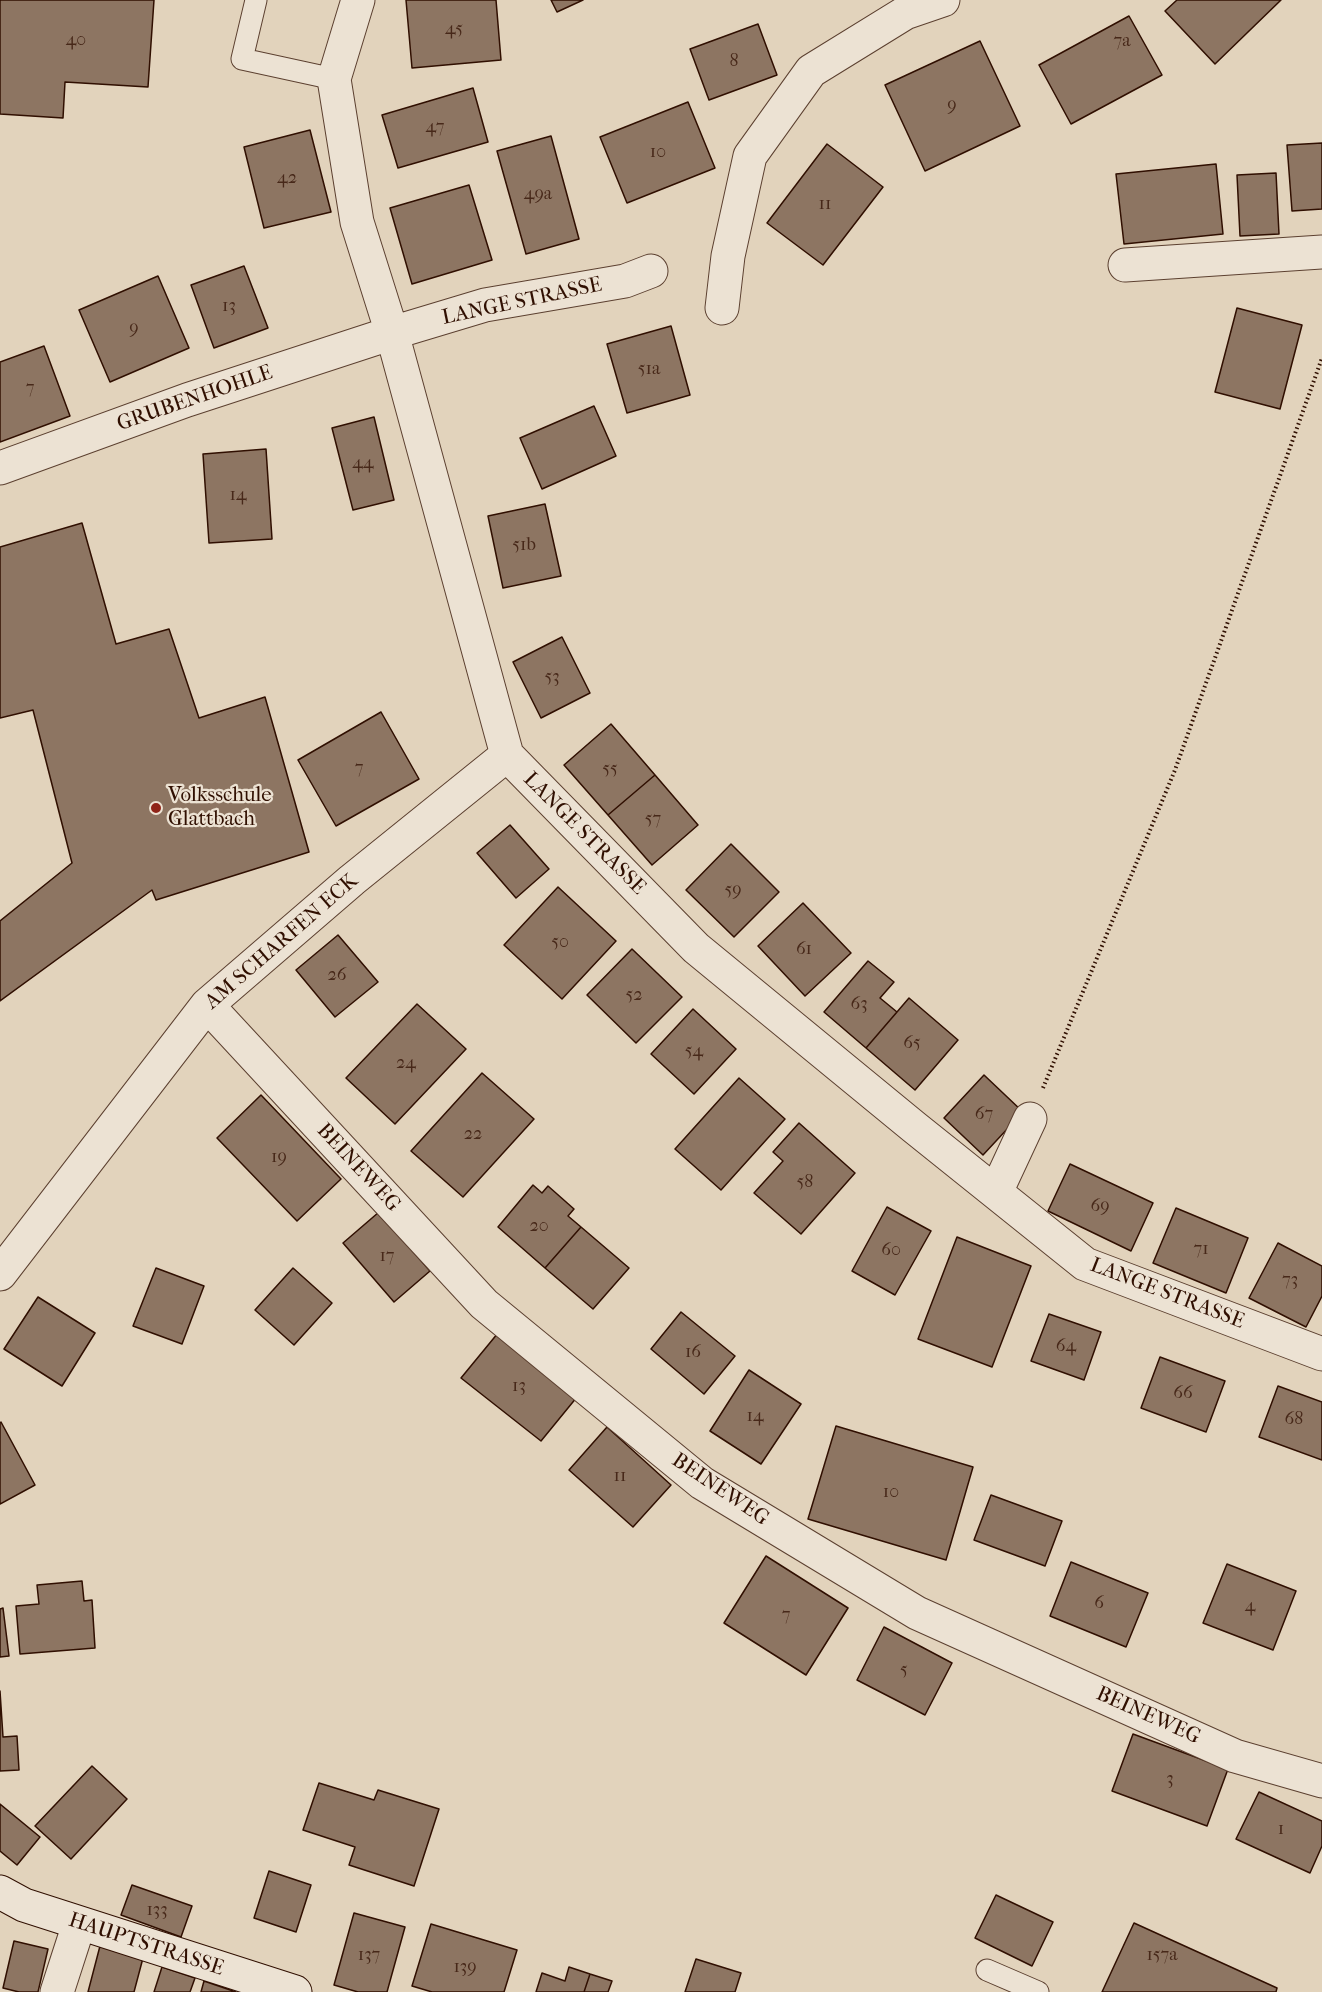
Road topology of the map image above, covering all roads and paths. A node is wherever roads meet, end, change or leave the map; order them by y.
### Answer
1 (256, 0) edge
2 (358, 0) edge
3 (943, 0) edge
4 (334, 79) junction
5 (1322, 252) edge
6 (1125, 265) dead end
7 (651, 271) dead end
8 (722, 308) dead end
9 (392, 333) junction
10 (1322, 358) edge
11 (0, 468) edge
12 (507, 756) junction
13 (207, 1005) junction
14 (1030, 1119) joint
15 (996, 1192) junction
16 (0, 1274) edge
17 (1322, 1354) edge
18 (1322, 1781) edge
19 (0, 1892) edge
20 (79, 1924) junction
21 (987, 1970) dead end
22 (57, 1992) edge
23 (295, 1992) edge
24 (1038, 1992) edge

1 - 4 lane
2 - 4 street, LANGE STRASSE
3 - 8 street
4 - 9 street, LANGE STRASSE
5 - 6 street
7 - 9 street, LANGE STRASSE
9 - 11 street, GRUBENHOHLE
9 - 12 street, LANGE STRASSE
10 - 14 path
12 - 13 street, AM SCHARFEN ECK
12 - 15 street, LANGE STRASSE
13 - 16 street, AM SCHARFEN ECK
13 - 18 street, BEINEWEG
14 - 15 street
15 - 17 street, LANGE STRASSE
19 - 20 street, HAUPTSTRASSE
20 - 22 street
20 - 23 street, HAUPTSTRASSE
21 - 24 lane

